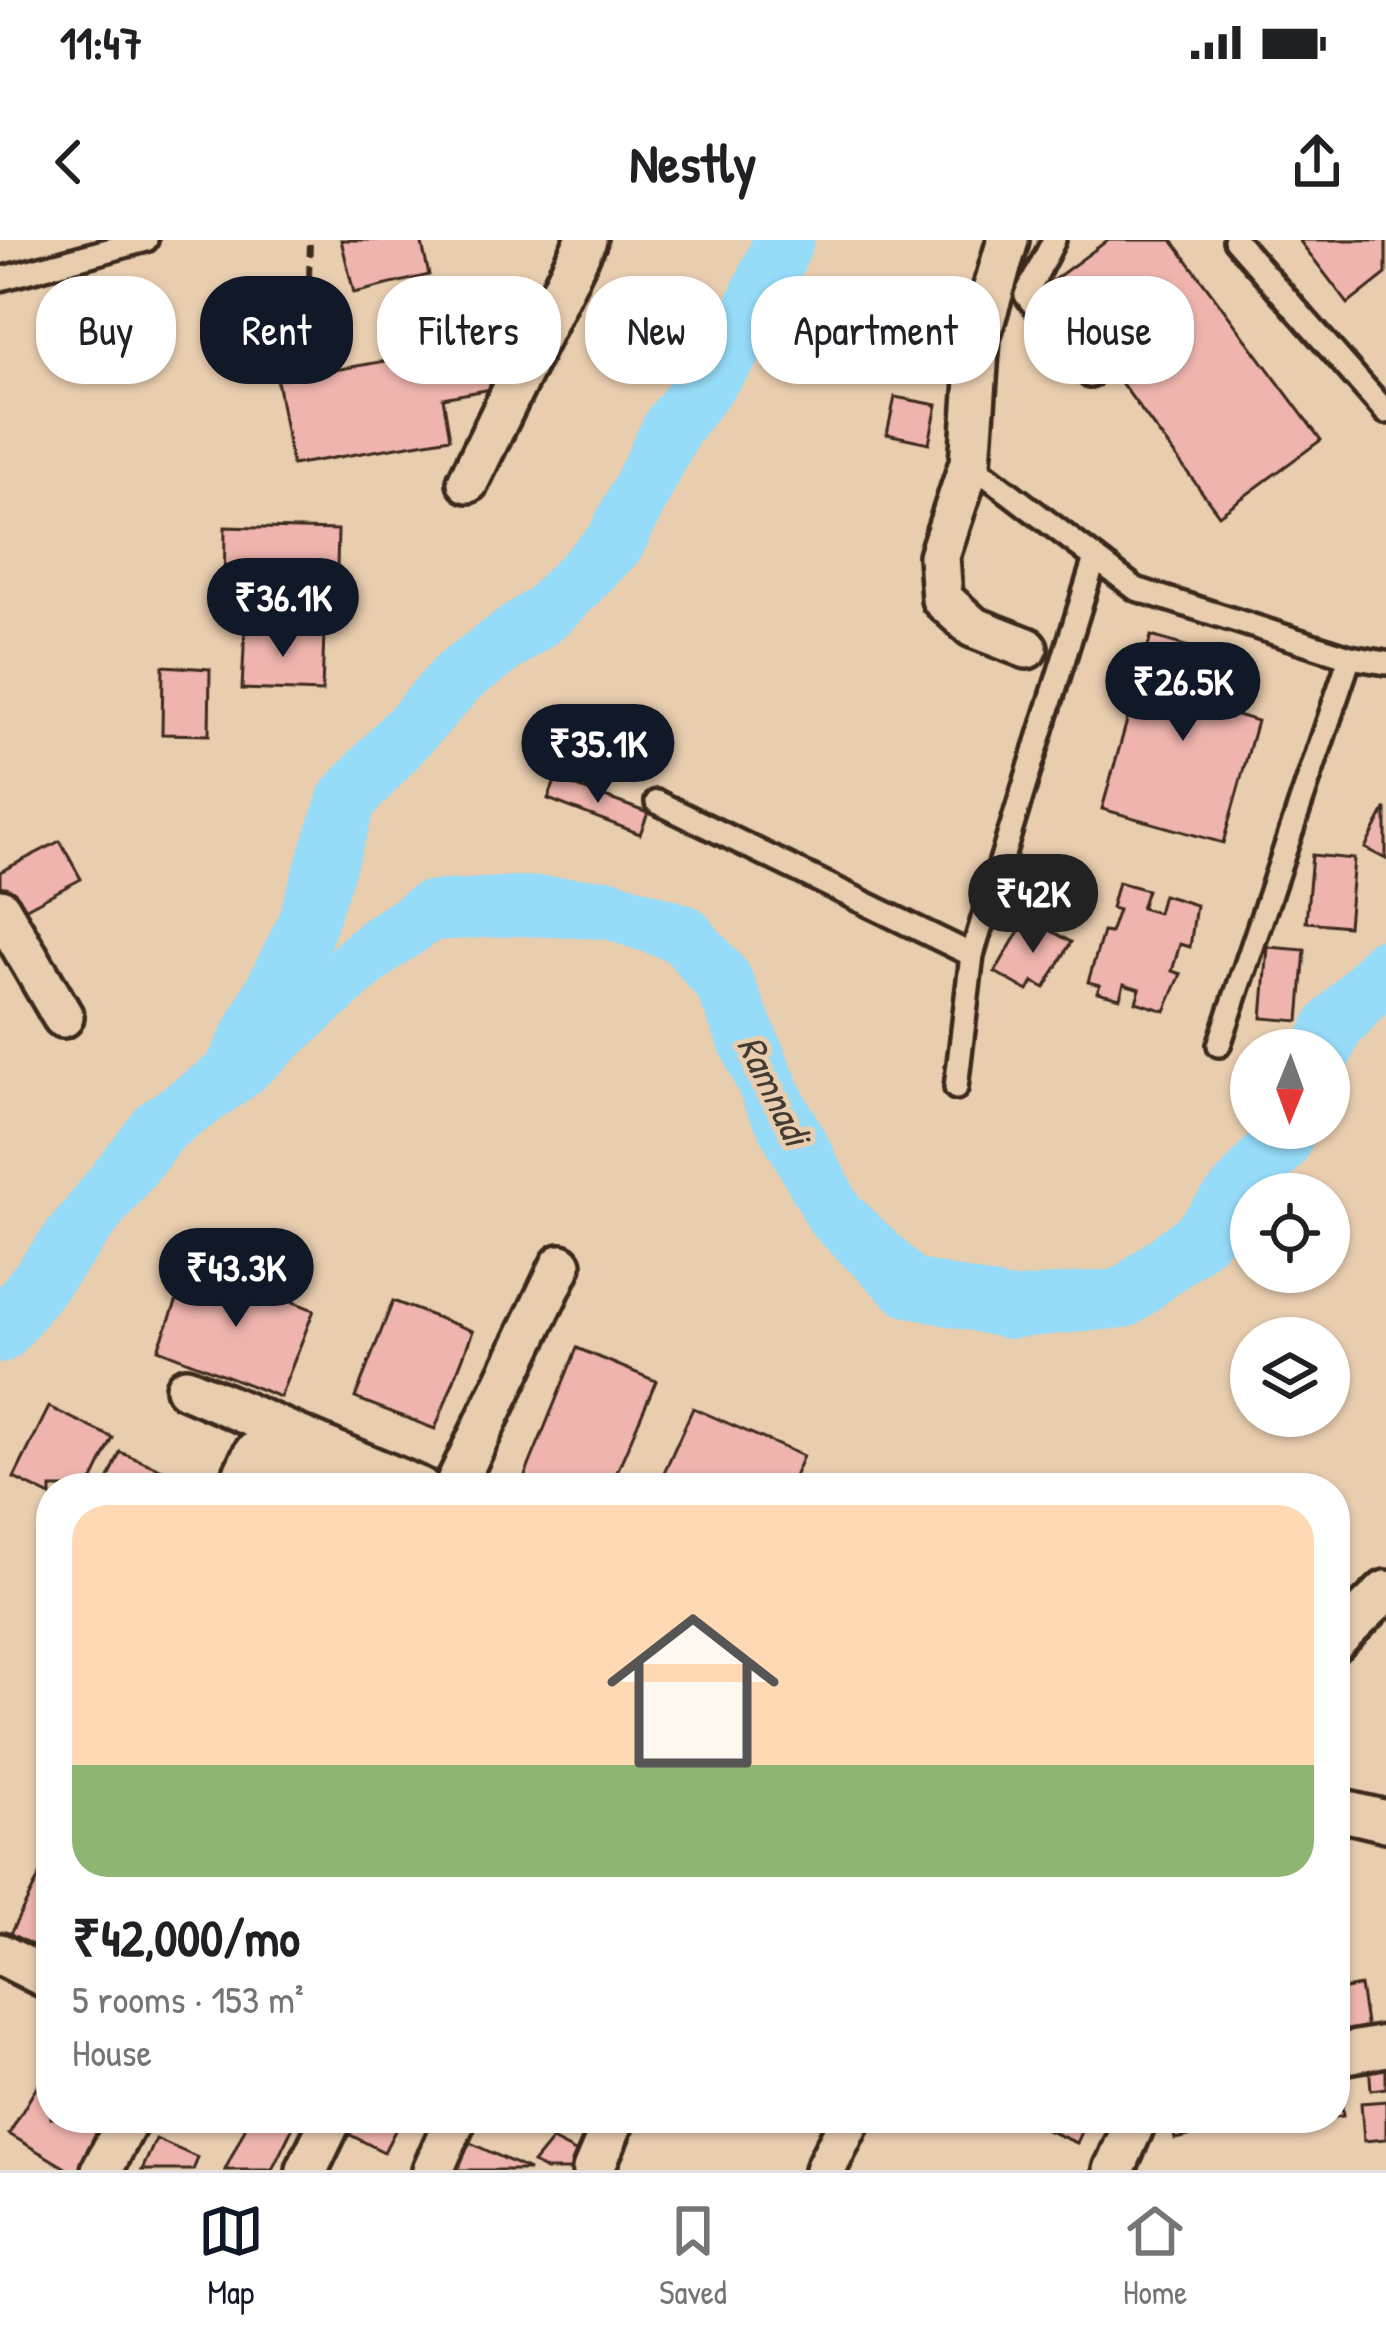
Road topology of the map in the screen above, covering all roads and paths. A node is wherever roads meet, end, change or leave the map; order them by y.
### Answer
1 (146, 240) edge
2 (310, 240) edge
3 (586, 240) edge
4 (1008, 240) edge
5 (1054, 240) edge
6 (1235, 240) edge
7 (309, 276) edge
8 (1036, 276) edge
9 (0, 279) edge
10 (1386, 412) edge
11 (970, 463) junction
12 (468, 482) dead end
13 (1095, 558) junction
14 (1027, 648) dead end
15 (1350, 658) junction
16 (1386, 663) edge
17 (657, 802) dead end
18 (0, 908) edge
19 (973, 956) junction
20 (63, 1017) dead end
21 (1219, 1045) dead end
22 (956, 1088) dead end
23 (561, 1265) dead end
24 (186, 1388) dead end
25 (244, 1473) edge
26 (299, 1473) edge
27 (416, 1473) edge
28 (457, 1473) edge
29 (1386, 1592) edge
30 (1350, 1627) edge
31 (1350, 1813) edge
32 (1386, 1821) edge
33 (0, 1954) edge
34 (36, 1972) edge
35 (1386, 2045) edge
36 (1350, 2052) edge
37 (121, 2133) edge
38 (325, 2133) edge
39 (449, 2133) edge
40 (609, 2133) edge
41 (1130, 2133) edge
42 (837, 2147) edge
43 (102, 2170) edge
44 (307, 2170) edge
45 (433, 2170) edge
46 (593, 2170) edge
47 (797, 2170) edge
48 (1114, 2170) edge

1 - 9 lane
2 - 7 path
3 - 12 street
4 - 11 street
5 - 8 lane
6 - 10 lane
11 - 13 lane
11 - 14 street
13 - 15 lane
13 - 19 lane
15 - 16 lane
15 - 21 lane
17 - 19 lane
18 - 20 street
19 - 22 lane
23 - 28 street
24 - 27 street
25 - 26 street
29 - 30 street
31 - 32 street
33 - 34 street
35 - 36 street
37 - 43 street
38 - 44 street
39 - 45 street
40 - 46 street
41 - 48 street
42 - 47 street

